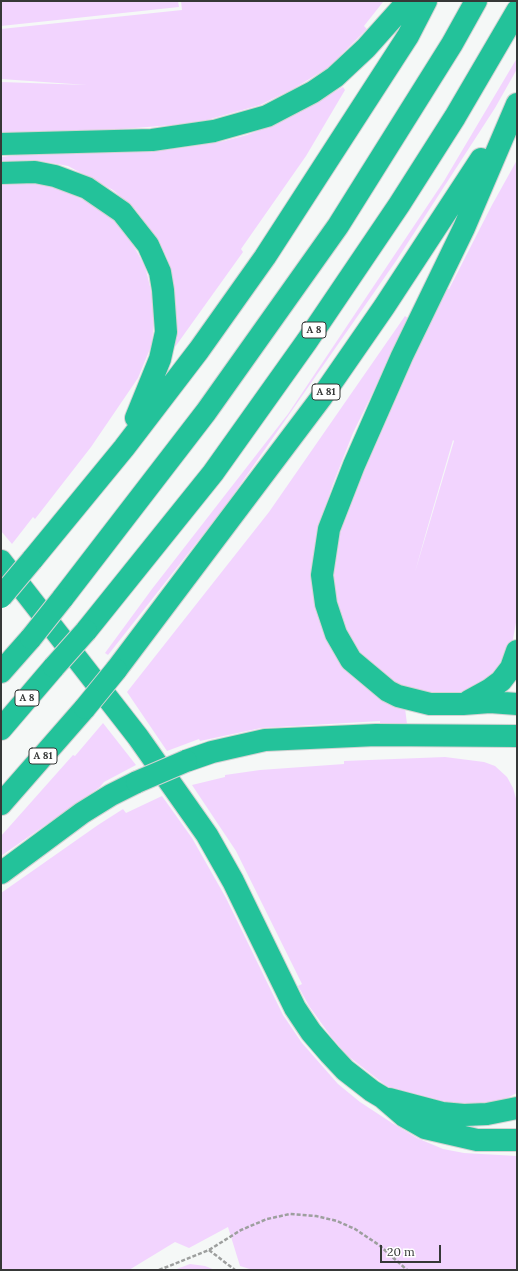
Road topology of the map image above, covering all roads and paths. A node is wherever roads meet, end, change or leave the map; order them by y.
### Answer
1 (408, 1) edge
2 (426, 1) edge
3 (476, 1) edge
4 (517, 11) edge
5 (517, 99) edge
6 (517, 104) edge
7 (1, 144) edge
8 (1, 173) edge
9 (124, 448) junction
10 (1, 561) edge
11 (1, 597) edge
12 (517, 650) edge
13 (1, 672) edge
14 (463, 704) junction
15 (517, 704) edge
16 (1, 729) edge
17 (517, 736) edge
18 (1, 804) edge
19 (1, 872) edge
20 (382, 1098) junction
21 (517, 1108) edge
22 (517, 1140) edge
23 (209, 1250) junction
24 (159, 1270) edge
25 (235, 1270) edge
26 (408, 1270) edge

1 - 7 highway
2 - 9 highway
3 - 13 highway, bridge
4 - 16 highway, A 8, bridge
5 - 18 highway, A 81, bridge
6 - 14 highway
8 - 9 highway
9 - 11 highway, bridge
10 - 20 highway
12 - 14 highway
14 - 15 highway
17 - 19 highway, bridge
20 - 21 highway
20 - 22 highway
23 - 24 path
23 - 25 path
23 - 26 path

